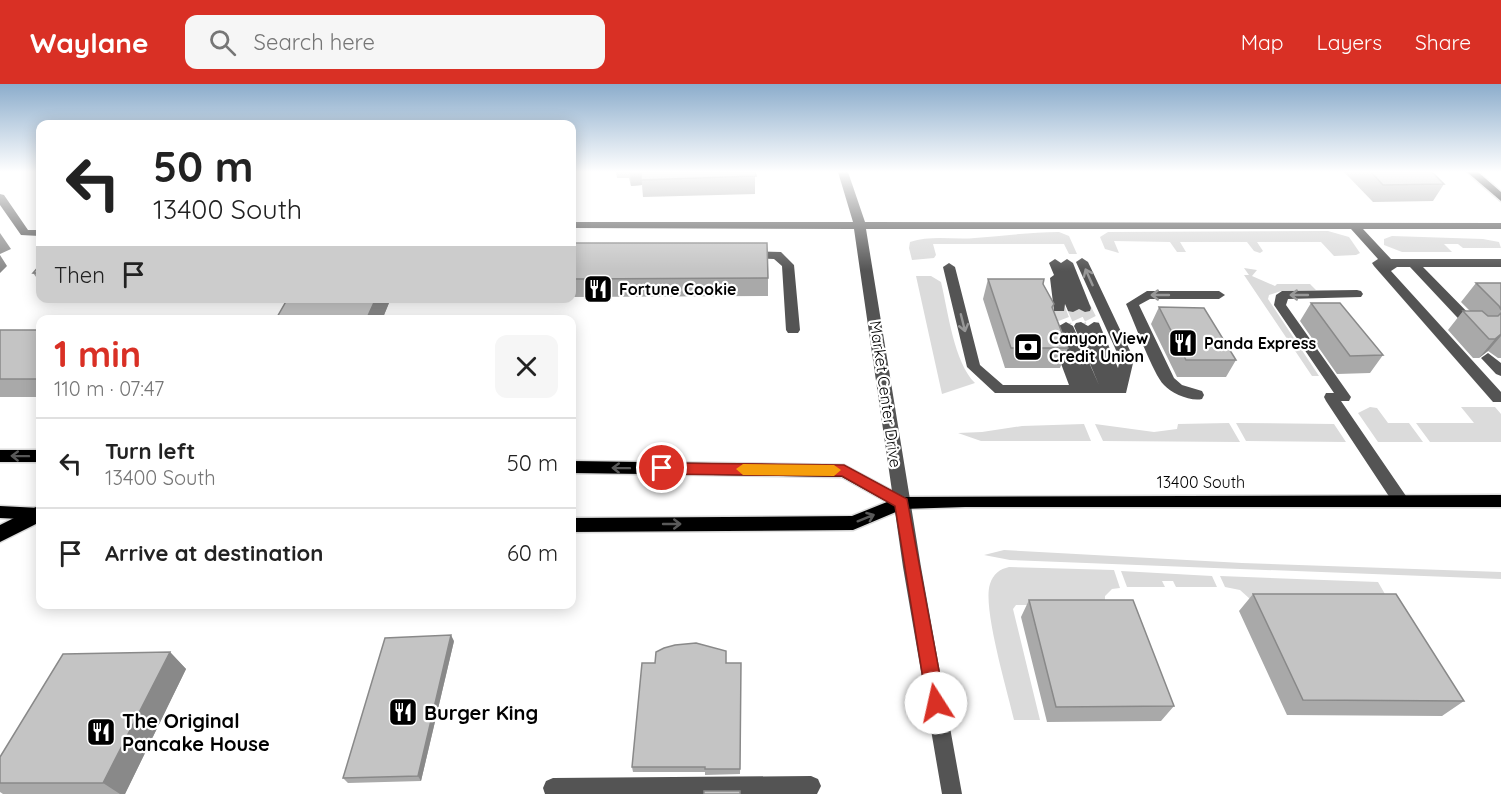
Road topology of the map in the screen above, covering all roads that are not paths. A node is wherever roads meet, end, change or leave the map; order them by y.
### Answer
1 (6, 205) edge
2 (853, 205) edge
3 (576, 225) edge
4 (1501, 226) edge
5 (860, 227) junction
6 (1355, 227) junction
7 (36, 233) edge
8 (731, 255) edge
9 (1082, 262) dead end
10 (1383, 262) junction
11 (1408, 263) junction
12 (1501, 263) edge
13 (949, 267) dead end
14 (1357, 294) dead end
15 (1219, 295) dead end
16 (1053, 308) tunnel mouth
17 (1079, 308) tunnel mouth
18 (1060, 326) tunnel mouth
19 (1087, 326) tunnel mouth
20 (793, 330) dead end
21 (1449, 330) dead end
22 (1471, 330) edge
23 (1491, 358) edge
24 (1501, 371) edge
25 (1085, 390) junction
26 (1114, 390) junction
27 (1500, 392) edge
28 (1197, 395) dead end
29 (0, 456) edge
30 (36, 456) edge
31 (576, 467) edge
32 (1400, 500) junction
33 (1501, 501) edge
34 (902, 503) junction
35 (0, 512) edge
36 (36, 514) edge
37 (36, 516) edge
38 (576, 525) edge
39 (0, 534) edge
40 (811, 786) dead end
41 (553, 788) dead end
42 (952, 794) edge

1 - 7 street
2 - 5 street, Market Center Drive
3 - 5 street
4 - 6 street
5 - 6 street
5 - 34 street, Market Center Drive
6 - 10 street
8 - 20 street
26 -> 9 street
10 - 11 street
10 - 21 street
10 - 27 street
11 - 12 street
11 - 22 street
13 -> 25 street
14 -> 32 street
15 -> 28 street
16 - 17 street
18 - 25 street
19 - 26 street
23 - 24 street
23 - 27 street
25 - 26 street
30 -> 29 main road
34 -> 31 main road, 13400 South
32 - 33 main road, 13400 South
32 - 34 main road, 13400 South
38 -> 34 main road, 13400 South
34 - 42 street, Market Center Drive
35 - 36 main road
37 - 39 highway
40 - 41 street

